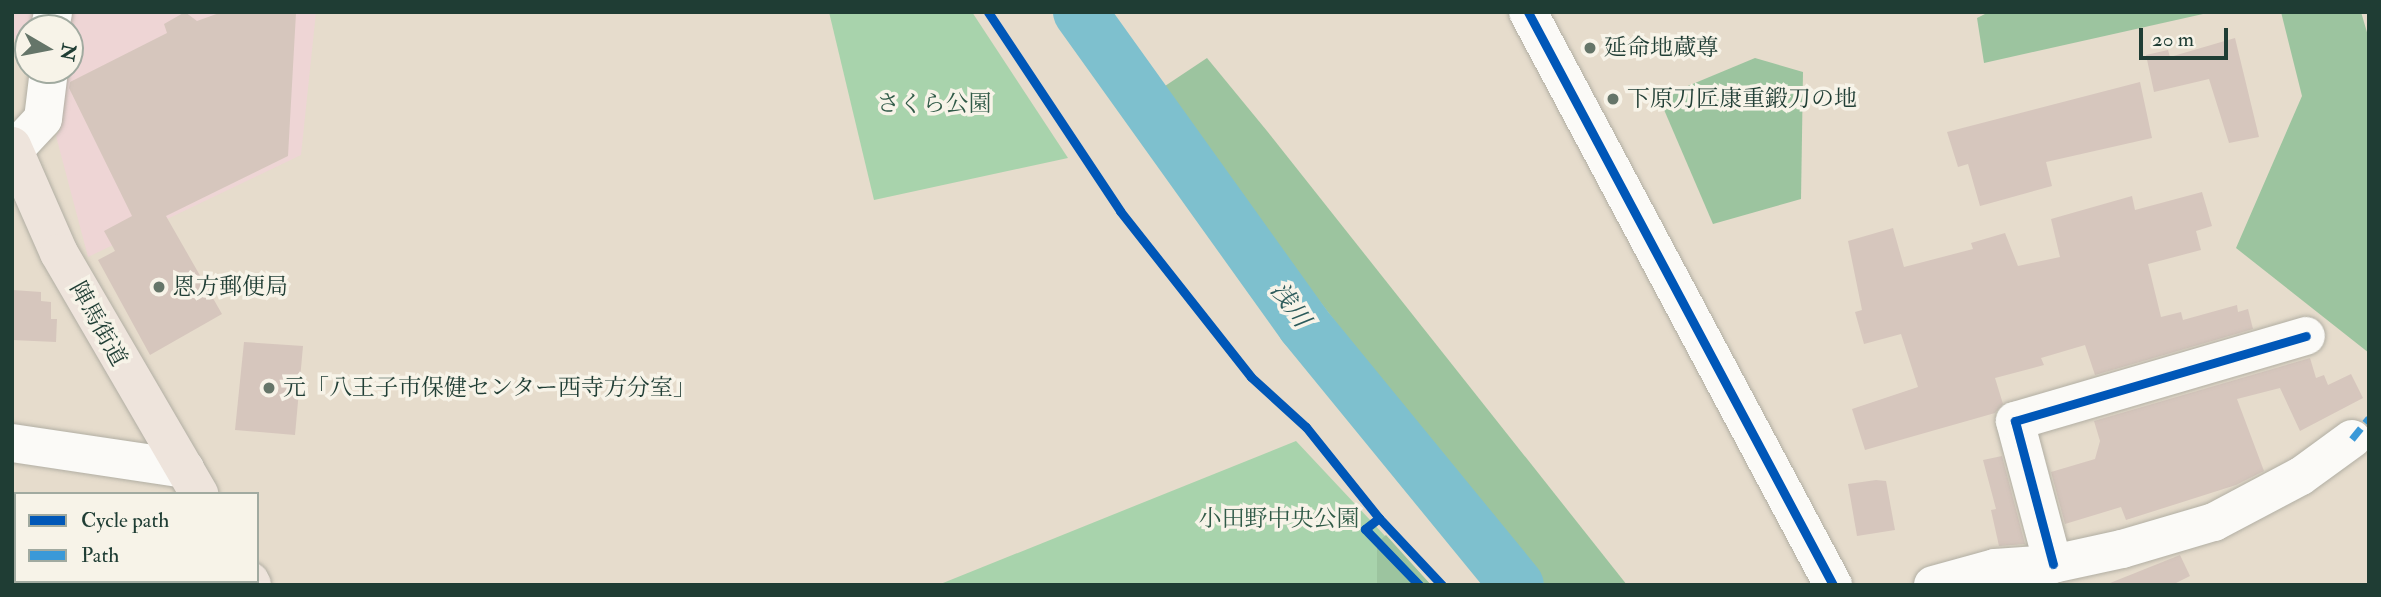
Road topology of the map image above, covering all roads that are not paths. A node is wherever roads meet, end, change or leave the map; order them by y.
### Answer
1 (1528, 12) edge
2 (47, 84) edge
3 (13, 148) edge
4 (2306, 336) dead end
5 (2352, 439) dead end
6 (12, 443) edge
7 (192, 481) edge
8 (2053, 564) junction
9 (1954, 583) edge
10 (1833, 585) edge

1 - 10 street
2 - 3 street
3 - 7 main road, 陣馬街道
4 - 8 street
5 - 8 street
6 - 7 street
8 - 9 street

